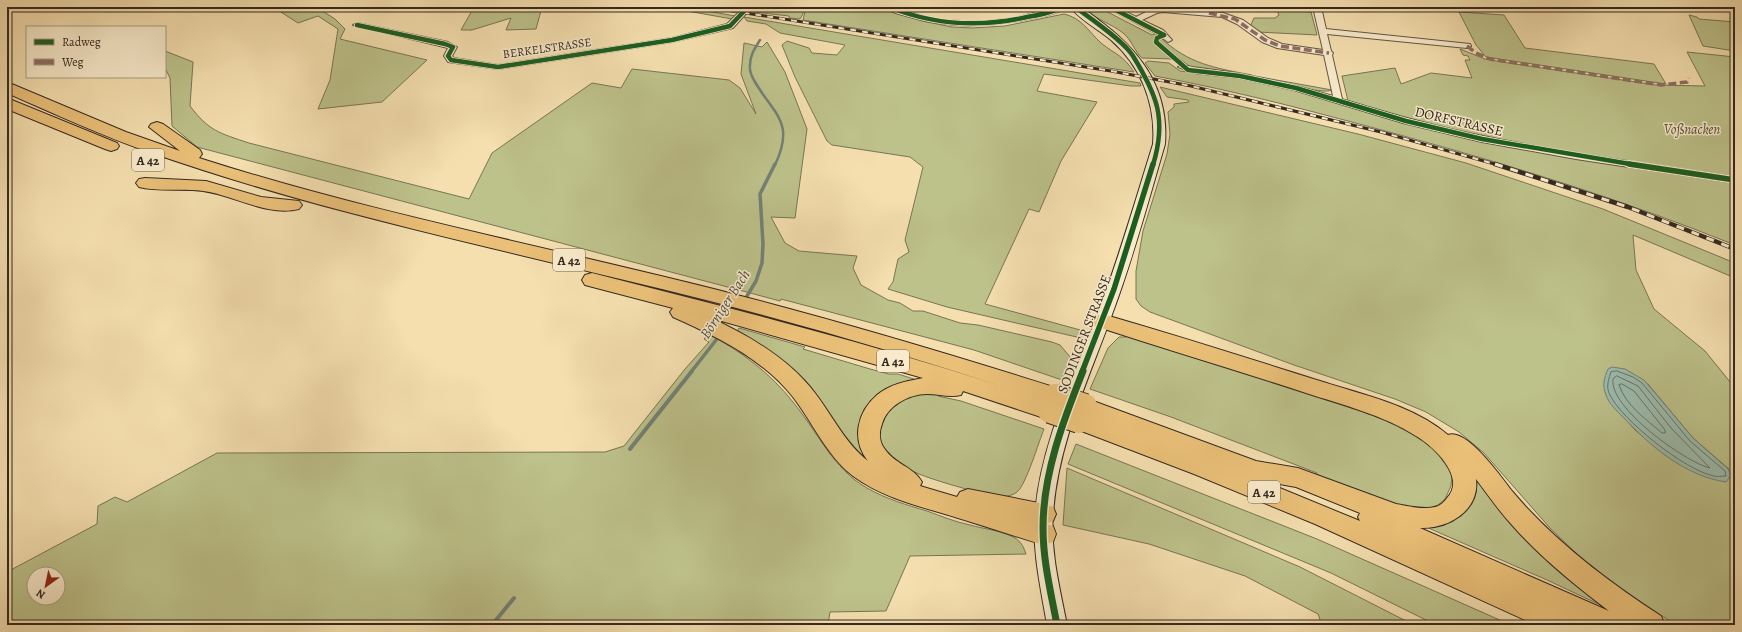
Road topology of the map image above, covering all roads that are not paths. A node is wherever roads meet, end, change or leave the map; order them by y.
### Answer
1 (748, 7) edge
2 (889, 7) edge
3 (1062, 7) edge
4 (1066, 7) edge
5 (1074, 7) edge
6 (1110, 7) edge
7 (1317, 7) edge
8 (1195, 9) edge
9 (1136, 20) junction
10 (357, 25) dead end
11 (1322, 31) junction
12 (1168, 40) dead end
13 (1467, 46) dead end
14 (1328, 53) junction
15 (1134, 60) junction
16 (1182, 68) dead end
17 (7, 87) edge
18 (1338, 100) junction
19 (7, 103) edge
20 (157, 127) dead end
21 (239, 176) junction
22 (1735, 180) edge
23 (145, 183) dead end
24 (293, 205) junction
25 (1104, 315) junction
26 (726, 320) junction
27 (1048, 405) junction
28 (1082, 414) junction
29 (1257, 470) junction
30 (1044, 524) junction
31 (1056, 625) edge
32 (1564, 625) edge
33 (1612, 625) edge
34 (1652, 625) edge

1 - 10 street, BERKELSTRASSE
2 - 3 street
4 - 15 main road, SODINGER STRASSE
5 - 15 main road, SODINGER STRASSE
6 - 9 street
7 - 11 street
8 - 9 street
8 - 14 street
9 - 12 street
11 - 13 street
11 - 14 street
14 - 18 street
15 - 25 main road, SODINGER STRASSE
16 - 18 street, DORFSTRASSE
17 - 21 highway, A 42
18 - 22 street, DORFSTRASSE
19 - 24 highway, A 42
20 - 21 highway
21 - 26 highway, A 42
23 - 24 highway
24 - 26 highway, A 42
25 - 29 highway
25 - 30 main road, SODINGER STRASSE
25 - 34 highway
26 - 27 highway, A 42
26 - 30 highway
27 - 28 highway, A 42, bridge
27 - 30 highway
28 - 29 highway, A 42
28 - 32 highway, A 42
29 - 33 highway, A 42
30 - 31 main road, SODINGER STRASSE

